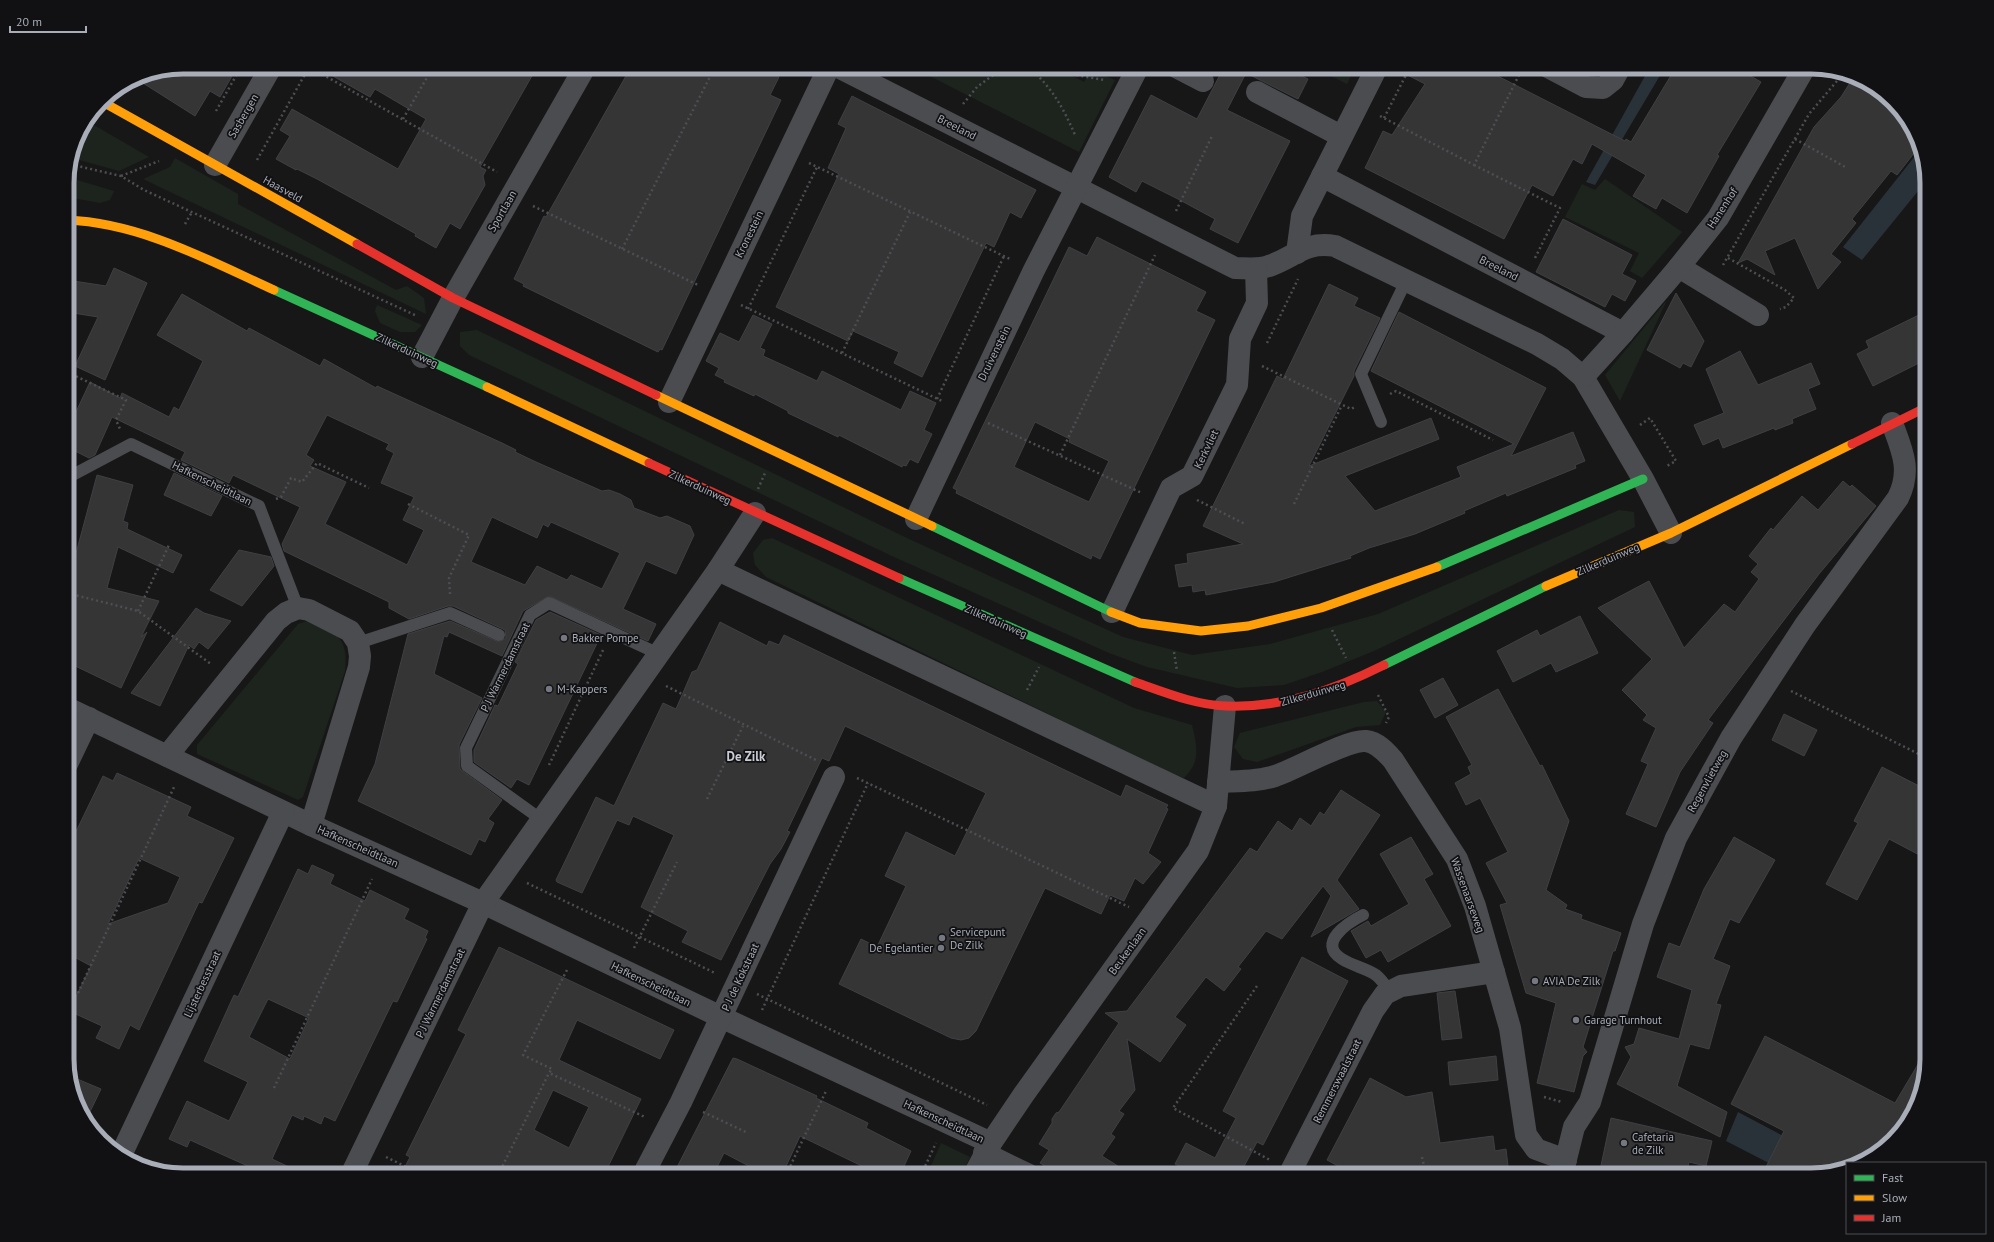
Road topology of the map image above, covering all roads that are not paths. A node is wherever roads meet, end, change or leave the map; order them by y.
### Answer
1 (268, 74) edge
2 (581, 74) edge
3 (826, 74) edge
4 (852, 74) edge
5 (1134, 74) edge
6 (1190, 74) edge
7 (1373, 74) edge
8 (1561, 74) edge
9 (1616, 74) edge
10 (1799, 74) edge
11 (1203, 81) dead end
12 (1257, 92) dead end
13 (107, 105) edge
14 (1341, 136) junction
15 (216, 165) junction
16 (1322, 176) junction
17 (1080, 178) junction
18 (74, 220) edge
19 (1297, 253) junction
20 (1679, 267) junction
21 (1256, 269) junction
22 (1406, 281) junction
23 (453, 298) junction
24 (1758, 315) road end
25 (1623, 333) junction
26 (422, 357) junction
27 (1583, 377) junction
28 (670, 402) junction
29 (1920, 409) edge
30 (1381, 422) dead end
31 (1892, 423) junction
32 (74, 474) edge
33 (1643, 479) junction
34 (755, 513) junction
35 (916, 519) junction
36 (1671, 533) junction
37 (718, 570) junction
38 (298, 608) junction
39 (1112, 612) junction
40 (499, 635) dead end
41 (358, 643) junction
42 (659, 654) junction
43 (1225, 706) junction
44 (74, 711) edge
45 (89, 718) junction
46 (74, 749) edge
47 (176, 760) junction
48 (828, 770) road end
49 (1218, 782) junction
50 (1216, 806) junction
51 (283, 812) junction
52 (542, 820) junction
53 (311, 825) junction
54 (484, 903) junction
55 (1363, 915) dead end
56 (1494, 972) junction
57 (1390, 992) junction
58 (721, 1017) junction
59 (988, 1148) junction
60 (123, 1150) edge
61 (354, 1168) edge
62 (647, 1168) edge
63 (978, 1168) edge
64 (1018, 1168) edge
65 (1293, 1168) edge
66 (1564, 1168) edge

1 - 15 street, Sasbergen
2 - 23 street, Sportlaan
3 - 28 street, Kronestein
4 - 17 street, Breeland
5 - 17 street
6 - 11 street
7 - 14 street
8 - 9 street
10 - 20 street, Hanenhof
12 - 14 street
13 - 15 street, Haasveld
14 - 16 street
15 - 23 street, Haasveld
16 - 19 street
16 - 25 street, Breeland
17 - 21 street, Breeland
17 - 35 street, Druivenstein
18 - 26 street, Zilkerduinweg
19 - 21 street, Breeland
19 - 22 street, Breeland
20 - 24 street
20 - 25 street, Hanenhof
21 - 39 street, Kerkvliet
22 - 27 street, Breeland
22 - 30 lane
23 - 26 street, Sportlaan
23 - 28 street
25 - 27 street
26 - 34 street, Zilkerduinweg
27 - 33 street, Breeland
28 - 35 street
29 - 31 street, Zilkerduinweg
31 - 36 street, Zilkerduinweg
31 - 66 street, Regenvlietweg
32 - 38 lane, Hafkenscheidtlaan
33 - 36 street, Breeland
33 - 39 street
34 - 37 street, P J Warmerdamstraat
34 - 43 street, Zilkerduinweg
35 - 39 street
36 - 43 street, Zilkerduinweg
37 - 42 street, P J Warmerdamstraat
37 - 50 street
38 - 41 street
38 - 47 street
40 - 41 lane
41 - 53 street, Hafkenscheidtlaan
42 - 52 street, P J Warmerdamstraat
42 - 52 lane, P J Warmerdamstraat
43 - 49 street, Beukenlaan
44 - 45 street, Hafkenscheidtlaan
45 - 46 street
45 - 47 street, Hafkenscheidtlaan
47 - 51 street, Hafkenscheidtlaan
48 - 58 street, P J de Kokstraat
49 - 50 street, Beukenlaan
49 - 56 street, Wassenaarseweg
50 - 59 street, Beukenlaan
51 - 53 street, Hafkenscheidtlaan
51 - 60 street, Lijsterbesstraat
52 - 54 street, P J Warmerdamstraat
53 - 54 street, Hafkenscheidtlaan
54 - 58 street, Hafkenscheidtlaan
54 - 61 street, P J Warmerdamstraat
55 - 57 lane
56 - 57 street, Remmerswaalstraat
56 - 66 street, Wassenaarseweg
57 - 65 street, Remmerswaalstraat
58 - 59 street, Hafkenscheidtlaan
58 - 62 street, P J de Kokstraat
59 - 63 street, Beukenlaan
59 - 64 street, Hafkenscheidtlaan

